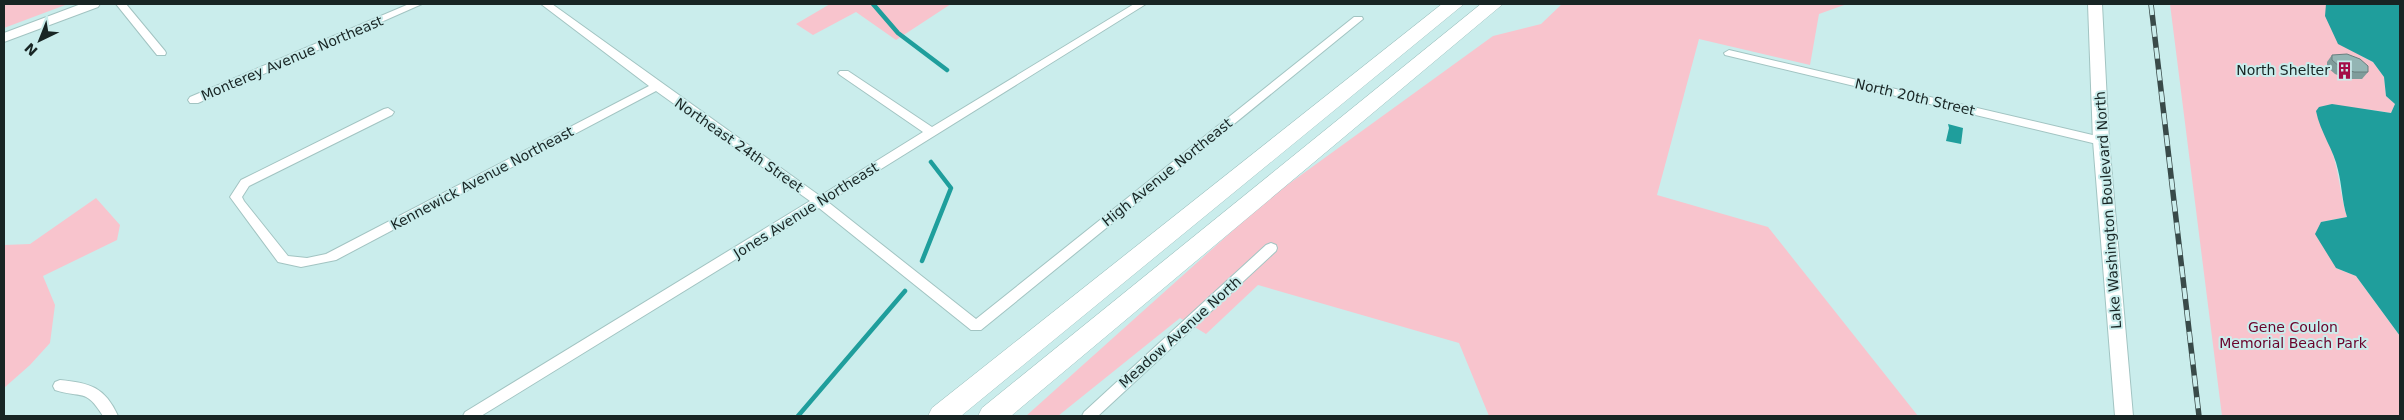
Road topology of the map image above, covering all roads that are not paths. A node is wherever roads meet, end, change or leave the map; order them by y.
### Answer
1 (93, 4) edge
2 (121, 4) edge
3 (417, 4) edge
4 (546, 4) edge
5 (1141, 4) edge
6 (1454, 4) edge
7 (1492, 4) edge
8 (2095, 4) edge
9 (1358, 19) dead end
10 (4, 38) edge
11 (161, 53) dead end
12 (1729, 54) dead end
13 (844, 73) dead end
14 (657, 86) junction
15 (194, 100) dead end
16 (388, 112) dead end
17 (932, 133) junction
18 (2101, 141) junction
19 (820, 202) junction
20 (1272, 248) dead end
21 (976, 326) joint
22 (60, 386) dead end
23 (112, 416) edge
24 (470, 416) edge
25 (942, 416) edge
26 (992, 416) edge
27 (1088, 416) edge
28 (2124, 416) edge

1 - 10 street
2 - 11 street
3 - 15 street, Monterey Avenue Northeast
4 - 14 street, Northeast 24th Street
5 - 17 street, Jones Avenue Northeast
6 - 25 highway
7 - 26 highway
8 - 18 street, Lake Washington Boulevard North
9 - 21 street, High Avenue Northeast
12 - 18 street, North 20th Street
13 - 17 street
14 - 16 street, Kennewick Avenue Northeast
14 - 19 street, Northeast 24th Street
17 - 19 street, Jones Avenue Northeast
18 - 28 street, Lake Washington Boulevard North
19 - 21 street, Northeast 24th Street
19 - 24 street, Jones Avenue Northeast
20 - 27 street, Meadow Avenue North
22 - 23 street

